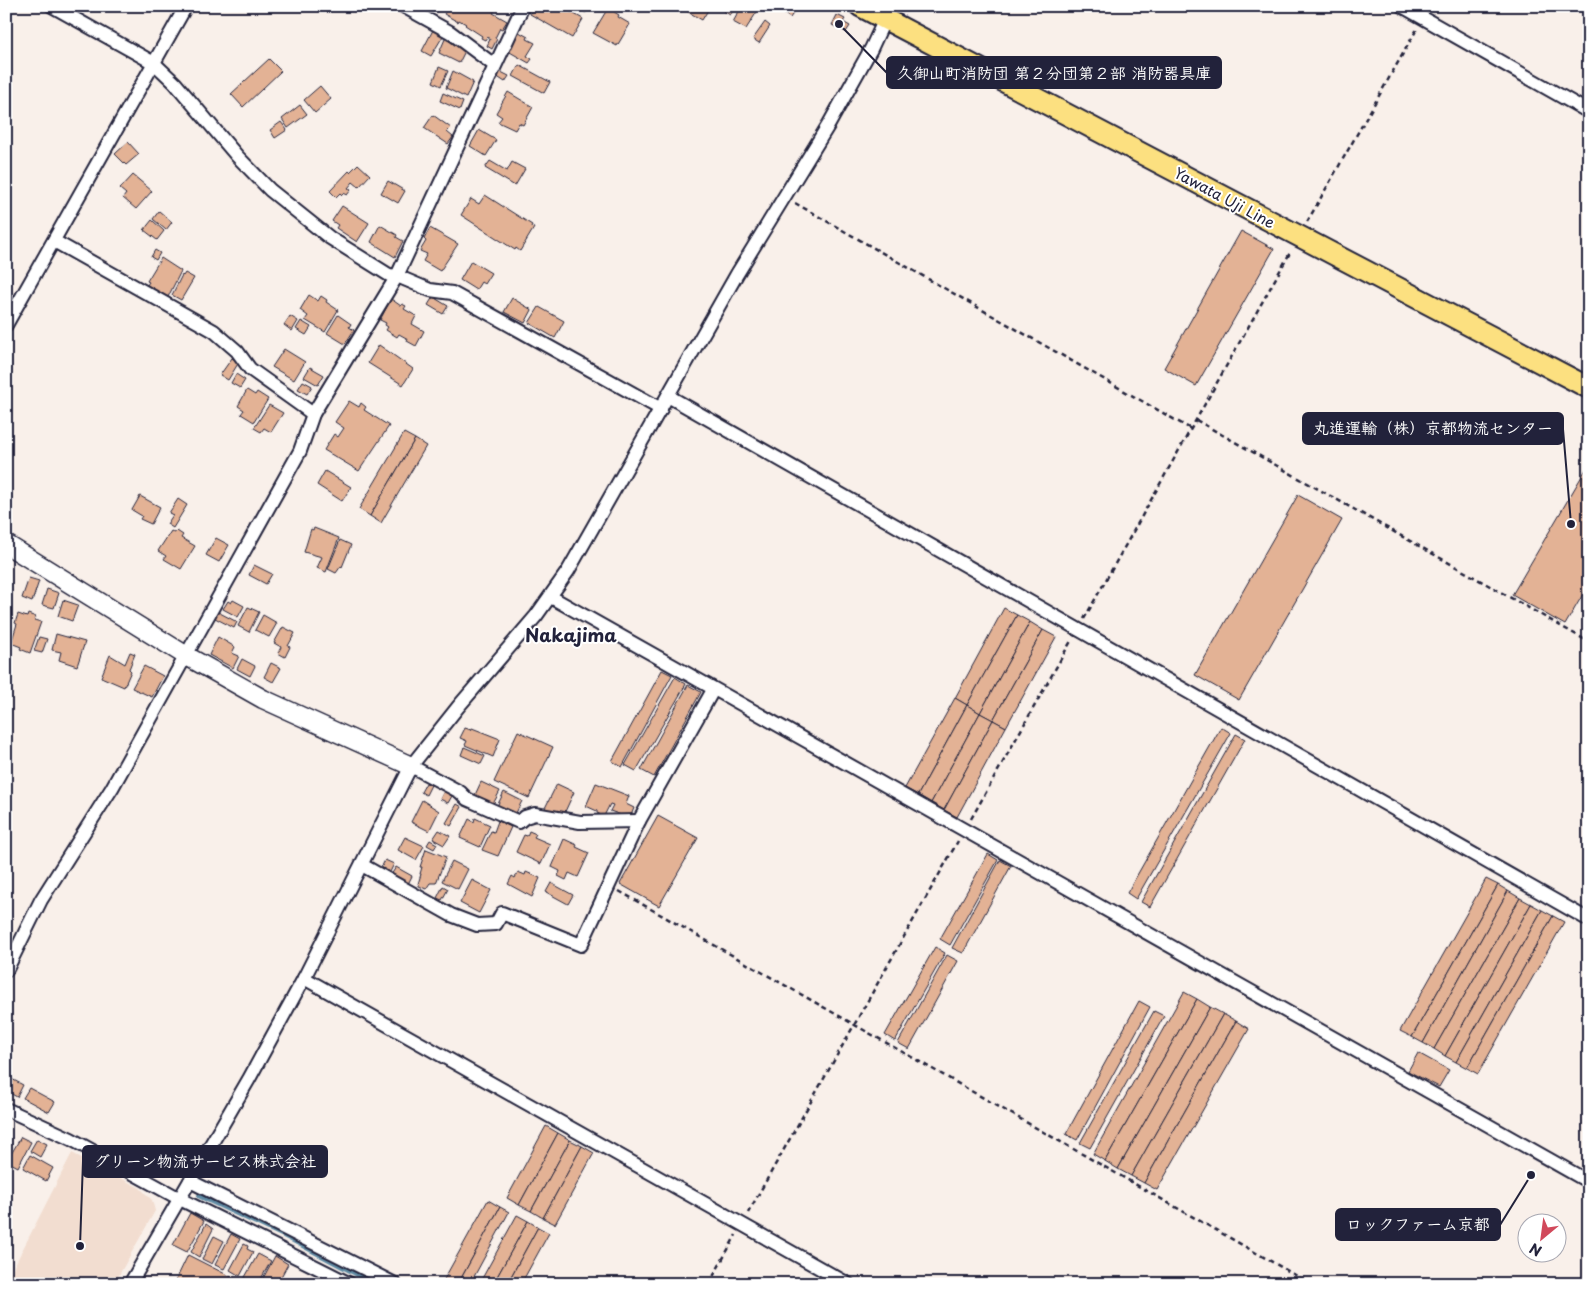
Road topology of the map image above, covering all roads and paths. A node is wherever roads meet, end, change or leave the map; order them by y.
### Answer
1 (52, 6) edge
2 (186, 6) edge
3 (403, 6) edge
4 (523, 6) edge
5 (860, 6) edge
6 (1402, 6) edge
7 (888, 13) edge
8 (1423, 18) junction
9 (154, 63) junction
10 (494, 65) junction
11 (1589, 112) edge
12 (783, 196) junction
13 (1300, 236) junction
14 (54, 241) junction
15 (397, 276) junction
16 (6, 325) edge
17 (1589, 388) edge
18 (668, 396) junction
19 (660, 410) junction
20 (313, 414) junction
21 (1196, 420) junction
22 (1191, 429) junction
23 (6, 544) edge
24 (551, 597) junction
25 (1077, 630) junction
26 (1589, 642) edge
27 (185, 655) junction
28 (713, 690) junction
29 (411, 766) junction
30 (639, 821) junction
31 (964, 831) junction
32 (362, 865) junction
33 (609, 886) junction
34 (1589, 920) edge
35 (6, 971) edge
36 (304, 978) junction
37 (855, 1025) junction
38 (6, 1109) edge
39 (190, 1181) junction
40 (1589, 1182) edge
41 (180, 1199) junction
42 (742, 1224) junction
43 (130, 1284) edge
44 (350, 1284) edge
45 (395, 1284) edge
46 (709, 1284) edge
47 (848, 1284) edge
48 (1311, 1284) edge

1 - 9 street
2 - 9 street
3 - 10 street
4 - 10 street
5 - 7 main road, Yawata Uji Line
6 - 8 street
7 - 12 street
7 - 13 main road, Yawata Uji Line
8 - 11 street
8 - 13 path
9 - 14 street
9 - 15 street
10 - 15 street
12 - 18 street
12 - 22 path
13 - 17 main road, Yawata Uji Line
13 - 21 path
14 - 16 street
14 - 20 street
15 - 19 street
15 - 20 street
18 - 19 street
18 - 25 street
19 - 24 street
20 - 27 street
21 - 22 path
21 - 26 path
22 - 25 path
23 - 27 street
24 - 28 street
24 - 29 street
25 - 31 path
25 - 34 street
27 - 29 street
27 - 35 street
28 - 30 street
28 - 31 street
29 - 30 street
29 - 32 street
30 - 33 street
31 - 37 path
31 - 40 street
32 - 33 street
32 - 36 street
33 - 37 path
36 - 39 street
36 - 42 street
37 - 42 path
37 - 48 path
38 - 41 street
39 - 41 street
39 - 45 street
41 - 43 street
41 - 44 street
42 - 46 path
42 - 47 street

